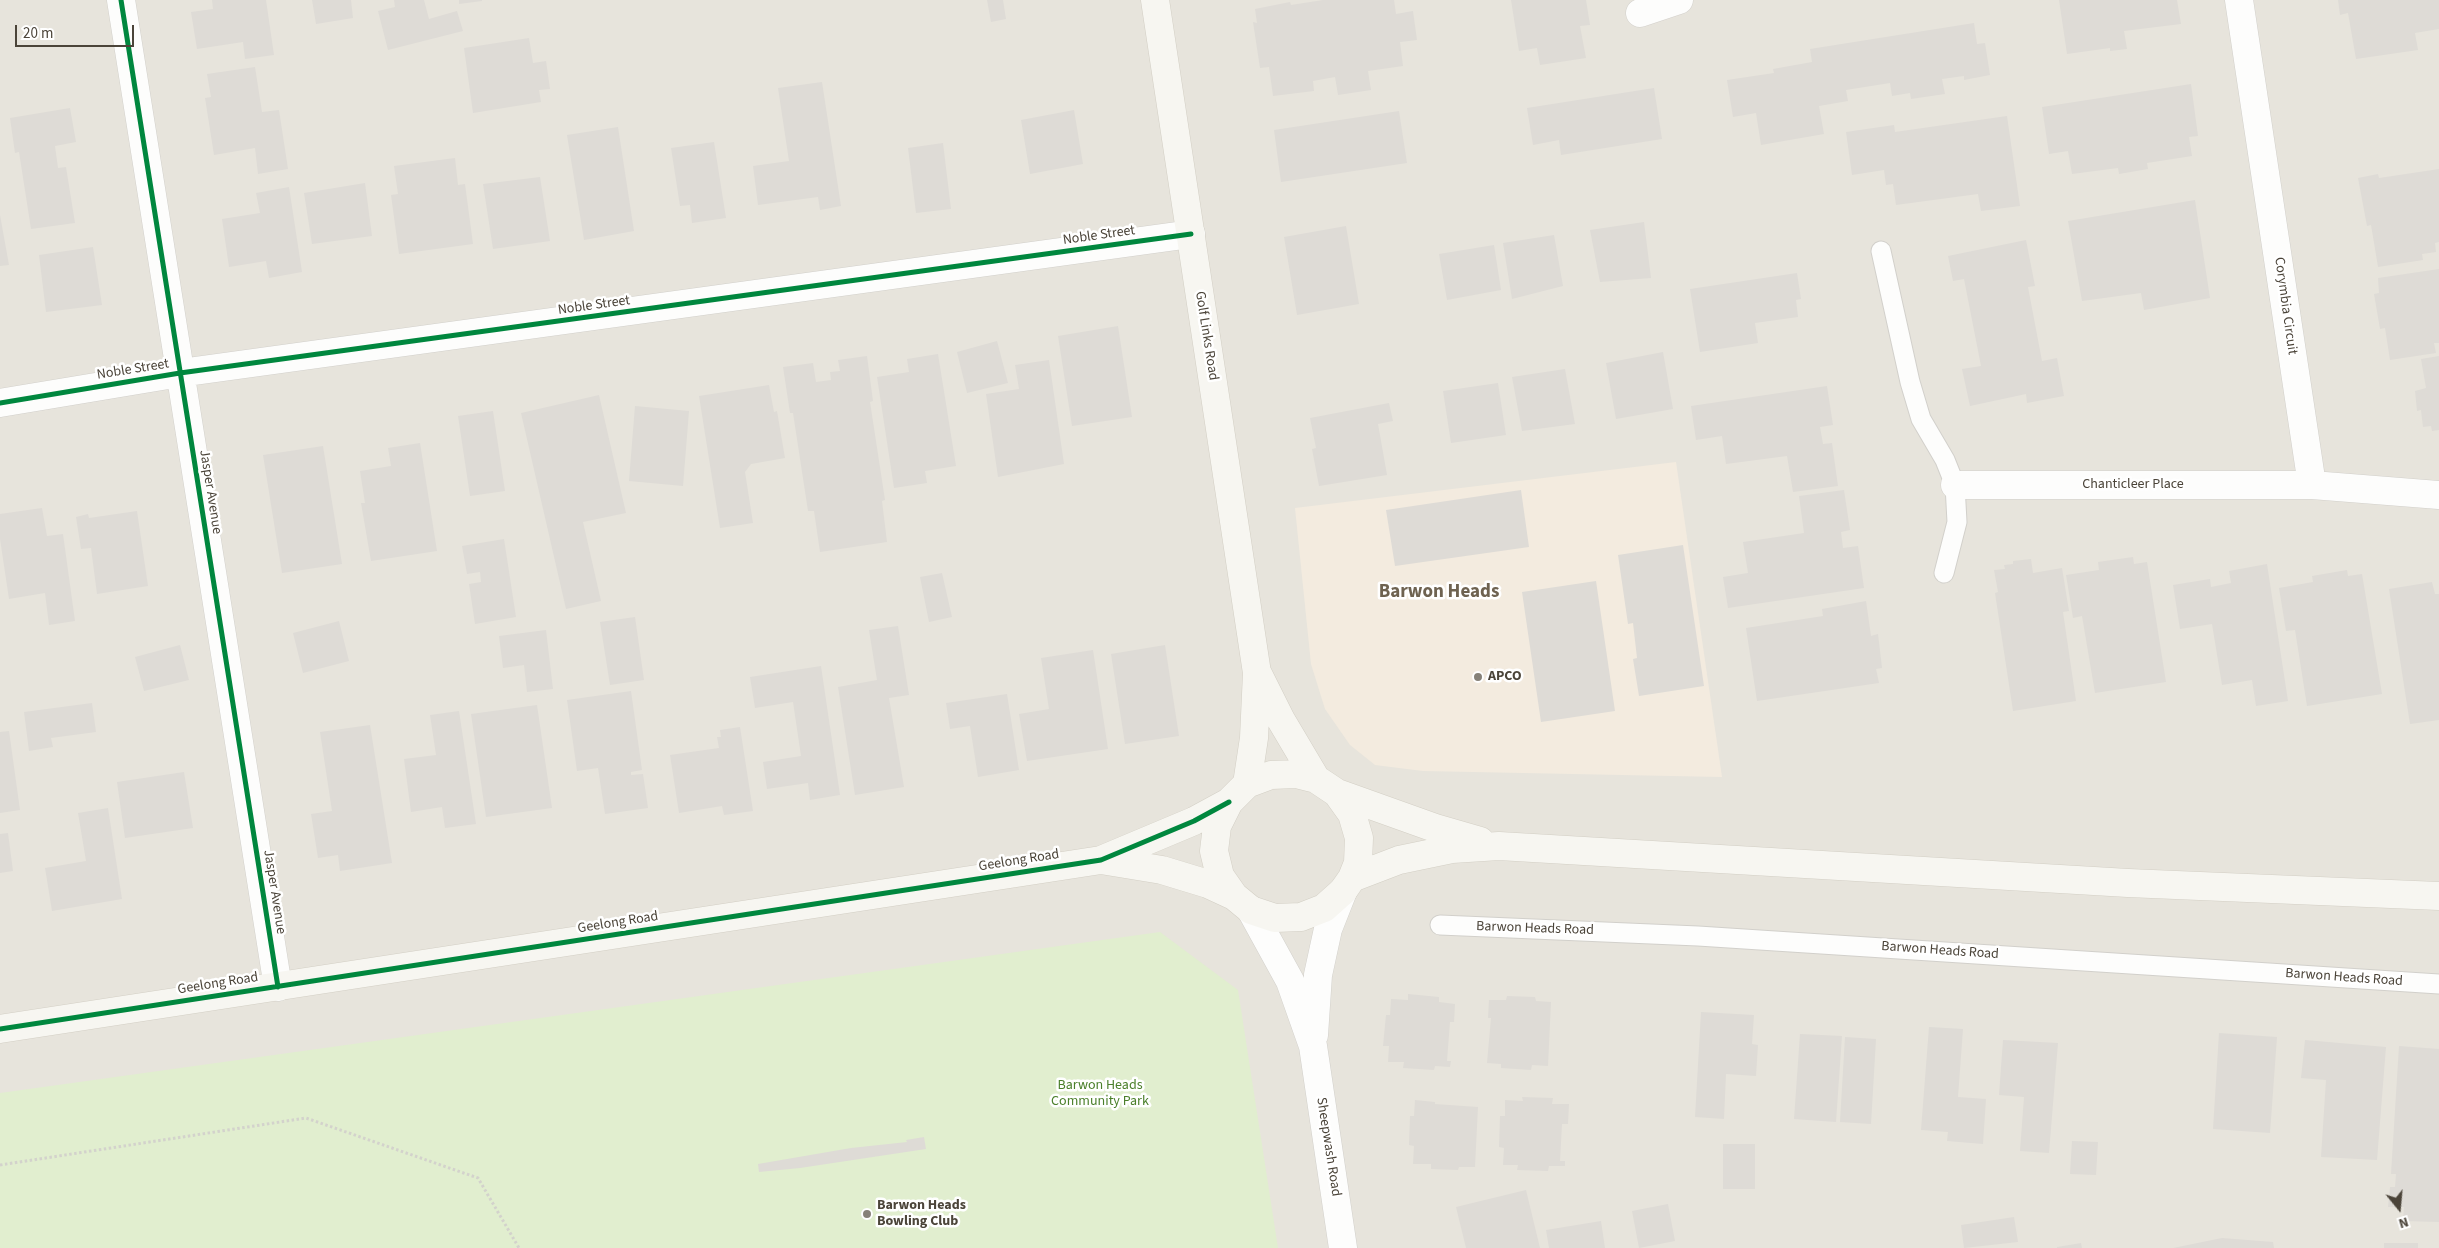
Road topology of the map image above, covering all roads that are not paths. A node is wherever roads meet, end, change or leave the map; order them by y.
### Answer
1 (121, 0) edge
2 (1155, 0) edge
3 (1678, 0) edge
4 (2239, 0) edge
5 (1640, 13) dead end
6 (1191, 234) junction
7 (1881, 251) dead end
8 (180, 373) junction
9 (0, 402) edge
10 (1955, 485) junction
11 (2312, 485) junction
12 (2439, 495) edge
13 (1944, 573) dead end
14 (1257, 673) junction
15 (1327, 786) junction
16 (1238, 793) junction
17 (1499, 846) junction
18 (1101, 860) junction
19 (1348, 885) junction
20 (2439, 896) edge
21 (1243, 903) junction
22 (1440, 925) dead end
23 (2439, 984) edge
24 (278, 987) junction
25 (0, 1030) edge
26 (1313, 1046) junction
27 (1344, 1248) edge

1 - 8 street, Jasper Avenue
2 - 6 main road, Golf Links Road
3 - 5 street
4 - 11 street, Corymbia Circuit
6 - 8 street, Noble Street
6 - 14 main road, Golf Links Road
7 - 10 lane
8 - 9 street, Noble Street
8 - 24 street, Jasper Avenue
10 - 11 street, Chanticleer Place
10 - 13 lane
11 - 12 street
14 - 15 main road, Golf Links Road
14 - 16 main road, Golf Links Road
15 - 16 main road
15 - 17 main road
15 - 19 main road
16 - 18 main road, Geelong Road
16 - 21 main road
17 - 19 main road
17 - 20 main road
18 - 21 main road, Geelong Road
18 - 24 main road, Geelong Road
19 - 21 main road
19 - 26 street, Sheepwash Road
21 - 26 street, Sheepwash Road
22 - 23 lane, Barwon Heads Road
24 - 25 main road, Geelong Road
26 - 27 street, Sheepwash Road

